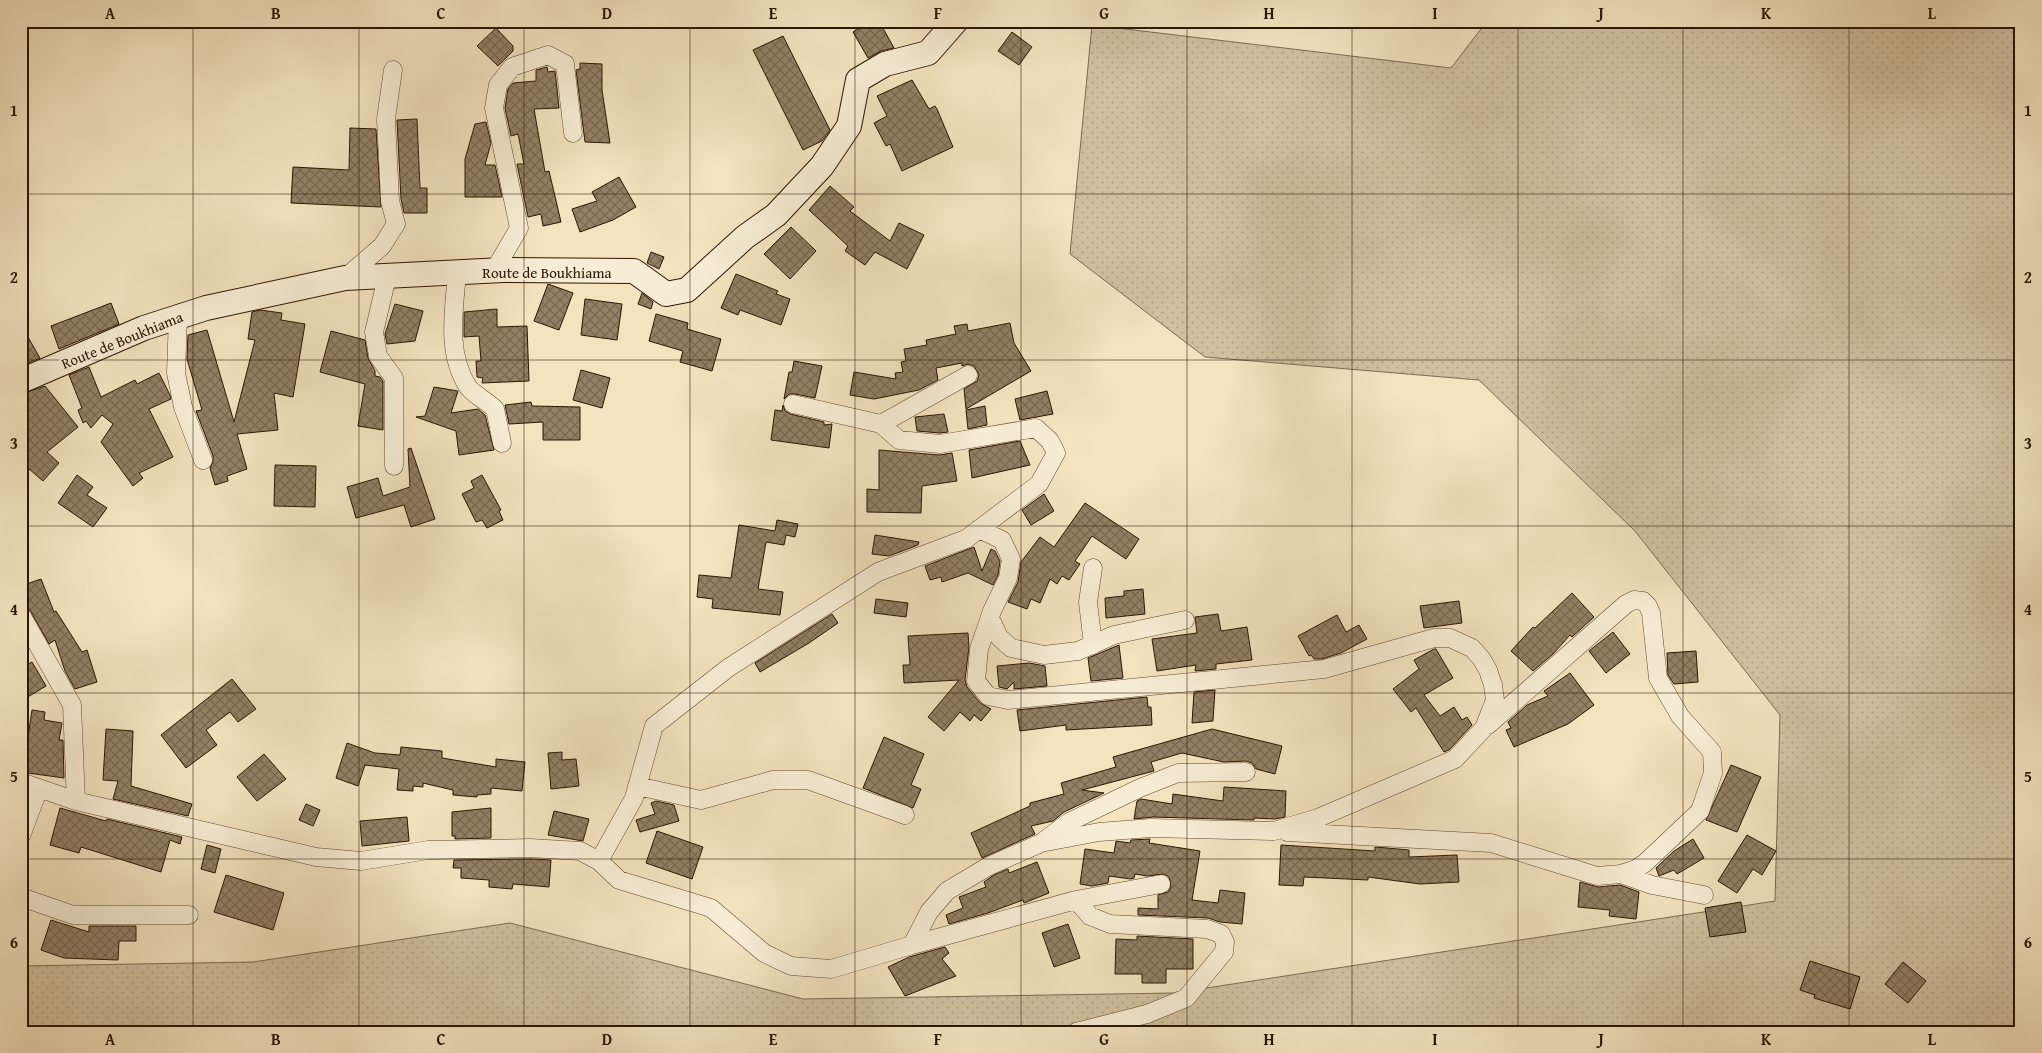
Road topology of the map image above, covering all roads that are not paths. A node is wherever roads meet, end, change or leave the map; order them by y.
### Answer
1 (956, 21) edge
2 (393, 70) dead end
3 (573, 132) dead end
4 (494, 271) junction
5 (457, 273) junction
6 (387, 276) junction
7 (345, 278) junction
8 (178, 317) junction
9 (968, 375) dead end
10 (21, 381) edge
11 (792, 404) dead end
12 (881, 424) junction
13 (502, 443) dead end
14 (203, 460) dead end
15 (394, 466) dead end
16 (979, 529) junction
17 (1093, 568) dead end
18 (21, 615) edge
19 (990, 618) junction
20 (1184, 620) dead end
21 (1093, 645) junction
22 (1484, 728) junction
23 (1246, 772) dead end
24 (21, 782) edge
25 (637, 786) junction
26 (39, 788) junction
27 (76, 801) junction
28 (905, 815) dead end
29 (1274, 831) junction
30 (21, 836) edge
31 (1041, 843) junction
32 (599, 861) junction
33 (1621, 874) junction
34 (1161, 884) dead end
35 (1704, 895) dead end
36 (21, 897) edge
37 (1076, 900) junction
38 (188, 915) dead end
39 (912, 945) junction
40 (1076, 1032) edge

1 - 4 street, Route de Boukhiama
2 - 7 street
3 - 4 street
4 - 5 street, Route de Boukhiama
5 - 6 street, Route de Boukhiama
5 - 13 street
6 - 7 street, Route de Boukhiama
6 - 15 street
7 - 8 street, Route de Boukhiama
8 - 10 street, Route de Boukhiama
8 - 14 street
9 - 12 street
11 - 12 street
12 - 16 street
16 - 19 street
16 - 25 street
17 - 21 street
18 - 27 street
19 - 21 street
19 - 22 street
20 - 21 street
22 - 29 street
22 - 33 street
23 - 31 street
24 - 26 street
25 - 28 street
25 - 32 street
26 - 27 street
26 - 30 street
27 - 32 street
29 - 31 street
29 - 33 street
31 - 39 street
32 - 39 street
33 - 35 street
34 - 37 street
36 - 38 street
37 - 39 street
37 - 40 street

